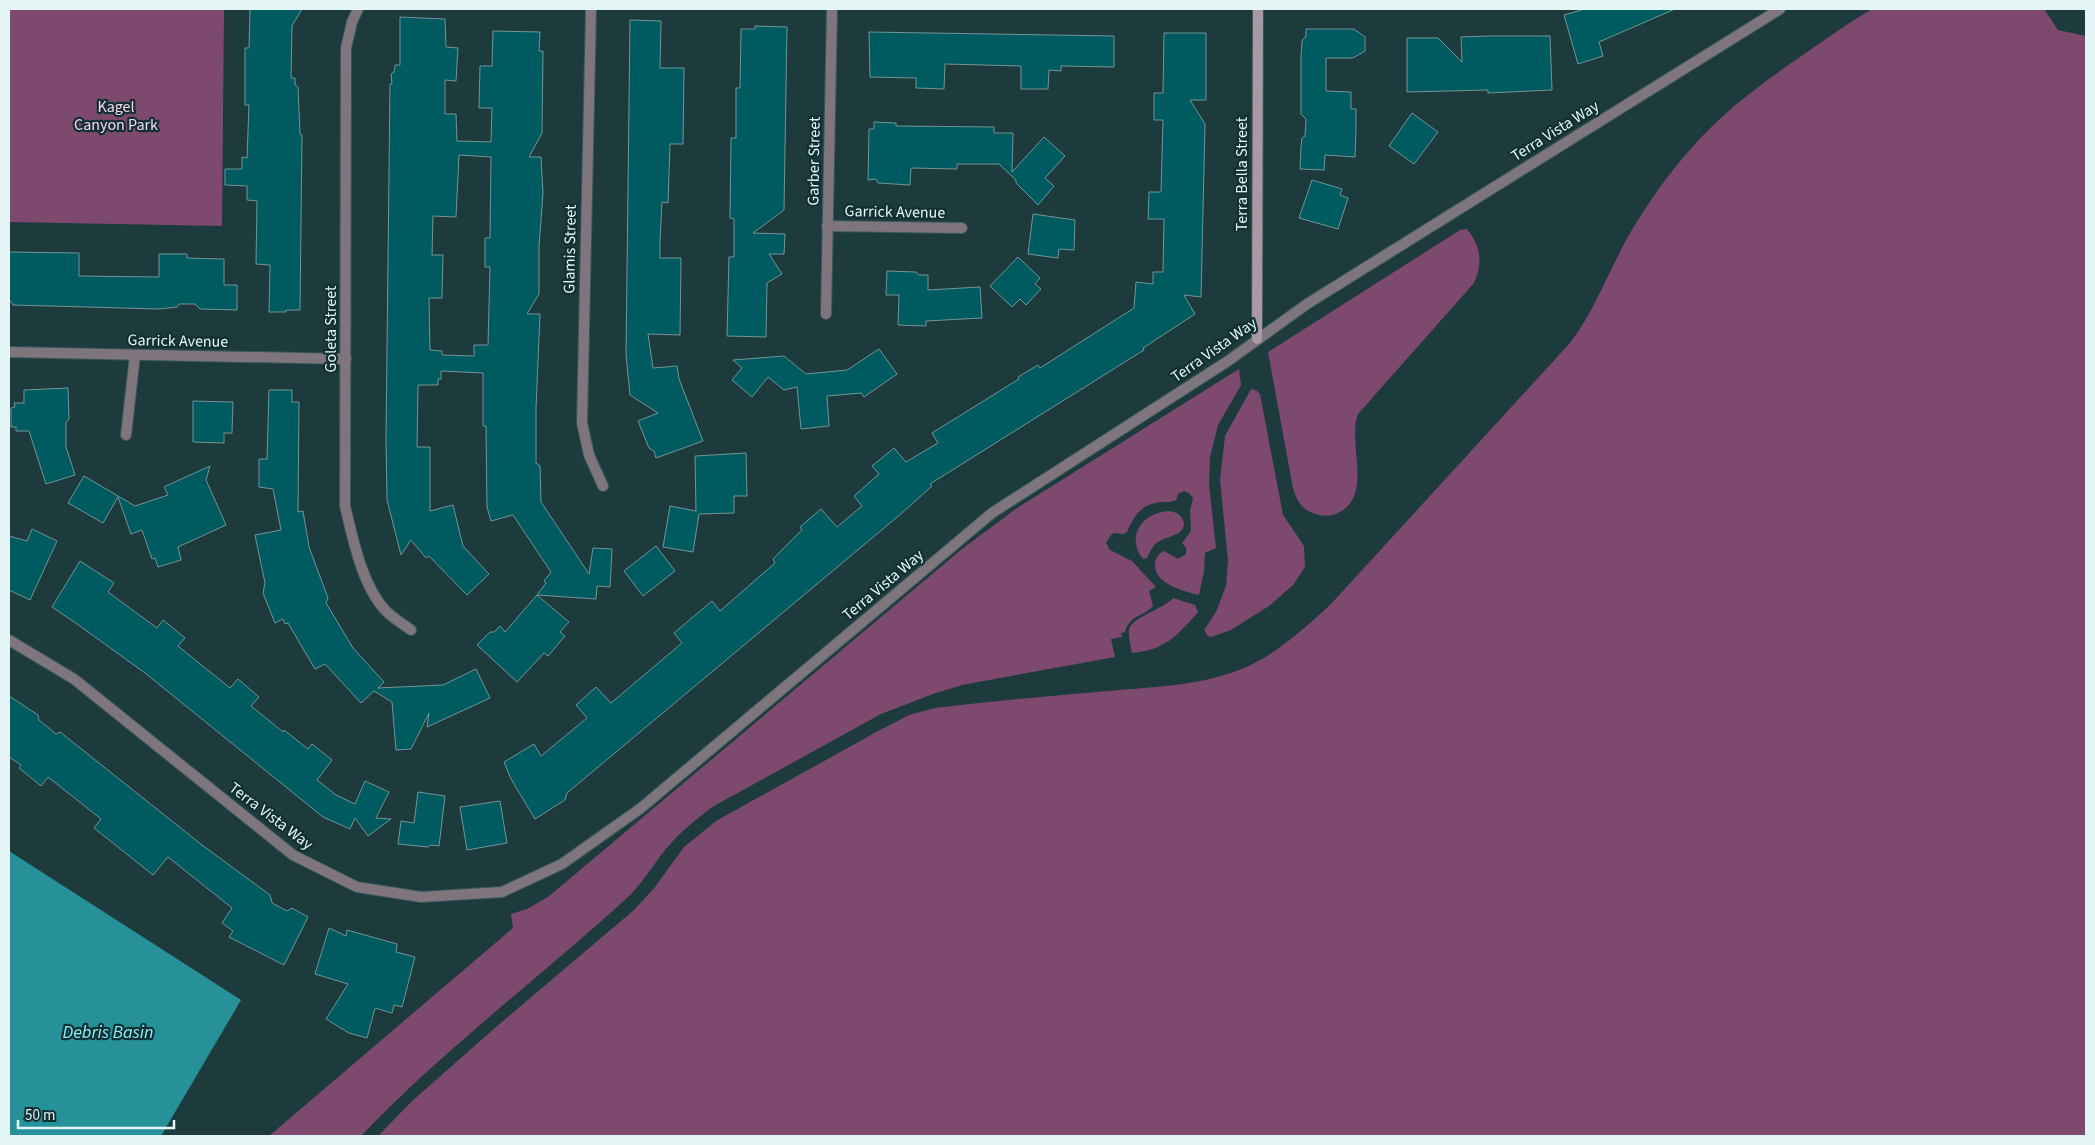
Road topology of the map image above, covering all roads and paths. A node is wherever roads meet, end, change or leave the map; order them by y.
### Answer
1 (358, 9) edge
2 (590, 9) edge
3 (832, 9) edge
4 (1258, 9) edge
5 (1780, 9) edge
6 (827, 226) junction
7 (962, 228) dead end
8 (826, 314) dead end
9 (1257, 339) junction
10 (9, 352) edge
11 (135, 355) junction
12 (346, 359) junction
13 (126, 434) dead end
14 (603, 486) dead end
15 (411, 630) dead end
16 (9, 640) edge

1 - 12 street, Goleta Street
2 - 14 street, Glamis Street
3 - 6 street, Garber Street
4 - 9 street, Terra Bella Street
5 - 9 street, Terra Vista Way
6 - 7 street, Garrick Avenue
6 - 8 street, Garber Street
9 - 16 street, Terra Vista Way
10 - 11 street, Garrick Avenue
11 - 12 street, Garrick Avenue
11 - 13 street
12 - 15 street, Goleta Street

